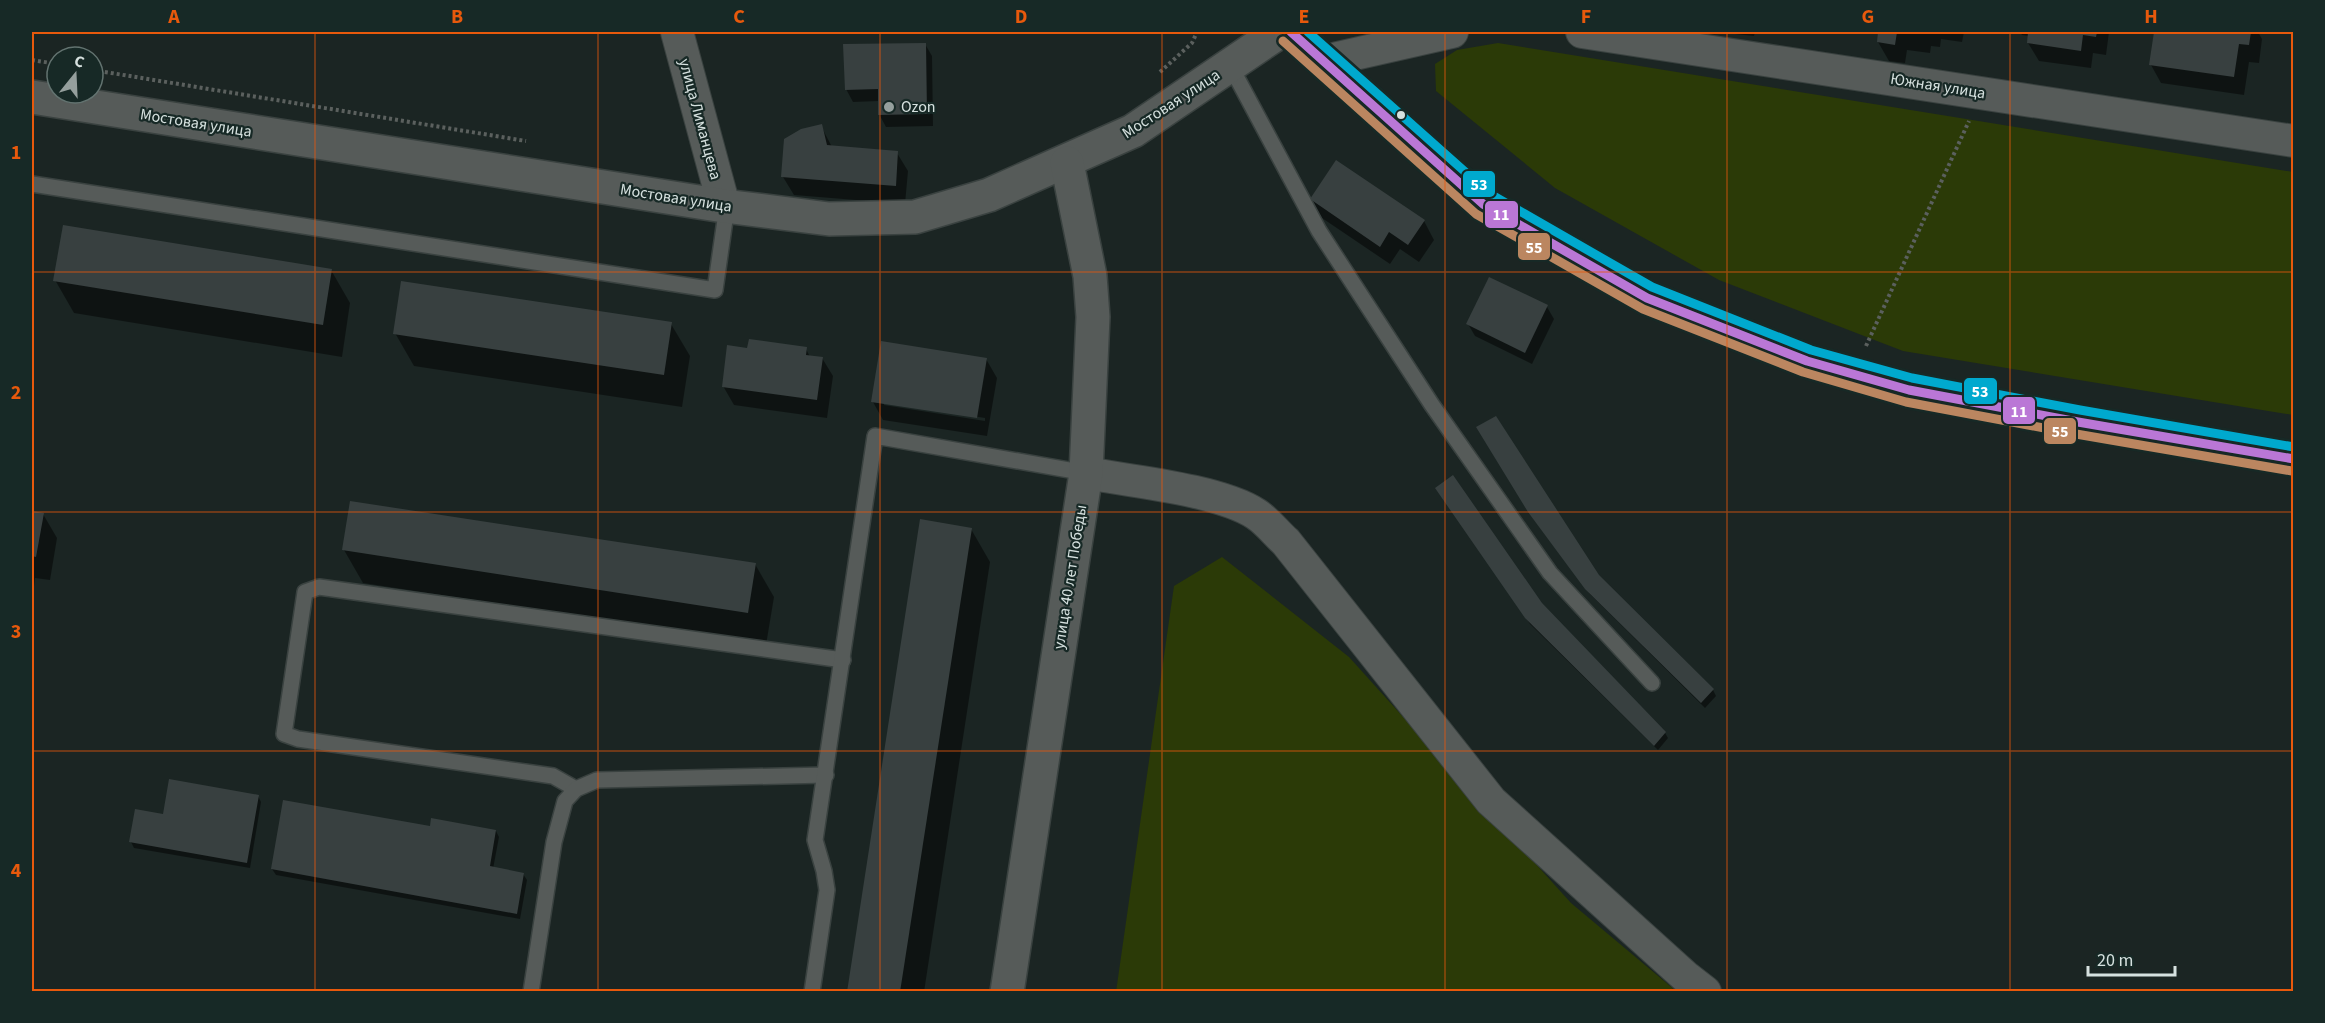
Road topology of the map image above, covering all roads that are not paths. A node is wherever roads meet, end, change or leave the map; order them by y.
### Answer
1 (676, 32) edge
2 (1279, 32) edge
3 (1291, 32) edge
4 (1452, 32) edge
5 (1582, 32) edge
6 (1324, 61) junction
7 (1230, 65) junction
8 (32, 97) edge
9 (2294, 141) edge
10 (1067, 163) junction
11 (32, 184) edge
12 (726, 206) junction
13 (2294, 459) edge
14 (1086, 473) junction
15 (843, 660) junction
16 (1652, 683) dead end
17 (826, 775) junction
18 (576, 789) junction
19 (531, 992) edge
20 (812, 992) edge
21 (1007, 992) edge
22 (1705, 992) edge

1 - 12 street, улица Лиманцева
2 - 7 street, Мостовая улица
3 - 6 main road
4 - 6 street
5 - 9 street, Южная улица
6 - 13 main road
7 - 10 street, Мостовая улица
7 - 16 lane
8 - 12 street, Мостовая улица
10 - 12 street, Мостовая улица
10 - 14 street, улица 40 лет Победы
11 - 12 lane
14 - 15 lane
14 - 21 street, улица 40 лет Победы
14 - 22 street
15 - 17 lane
15 - 18 lane
17 - 18 lane
17 - 20 lane
18 - 19 lane

